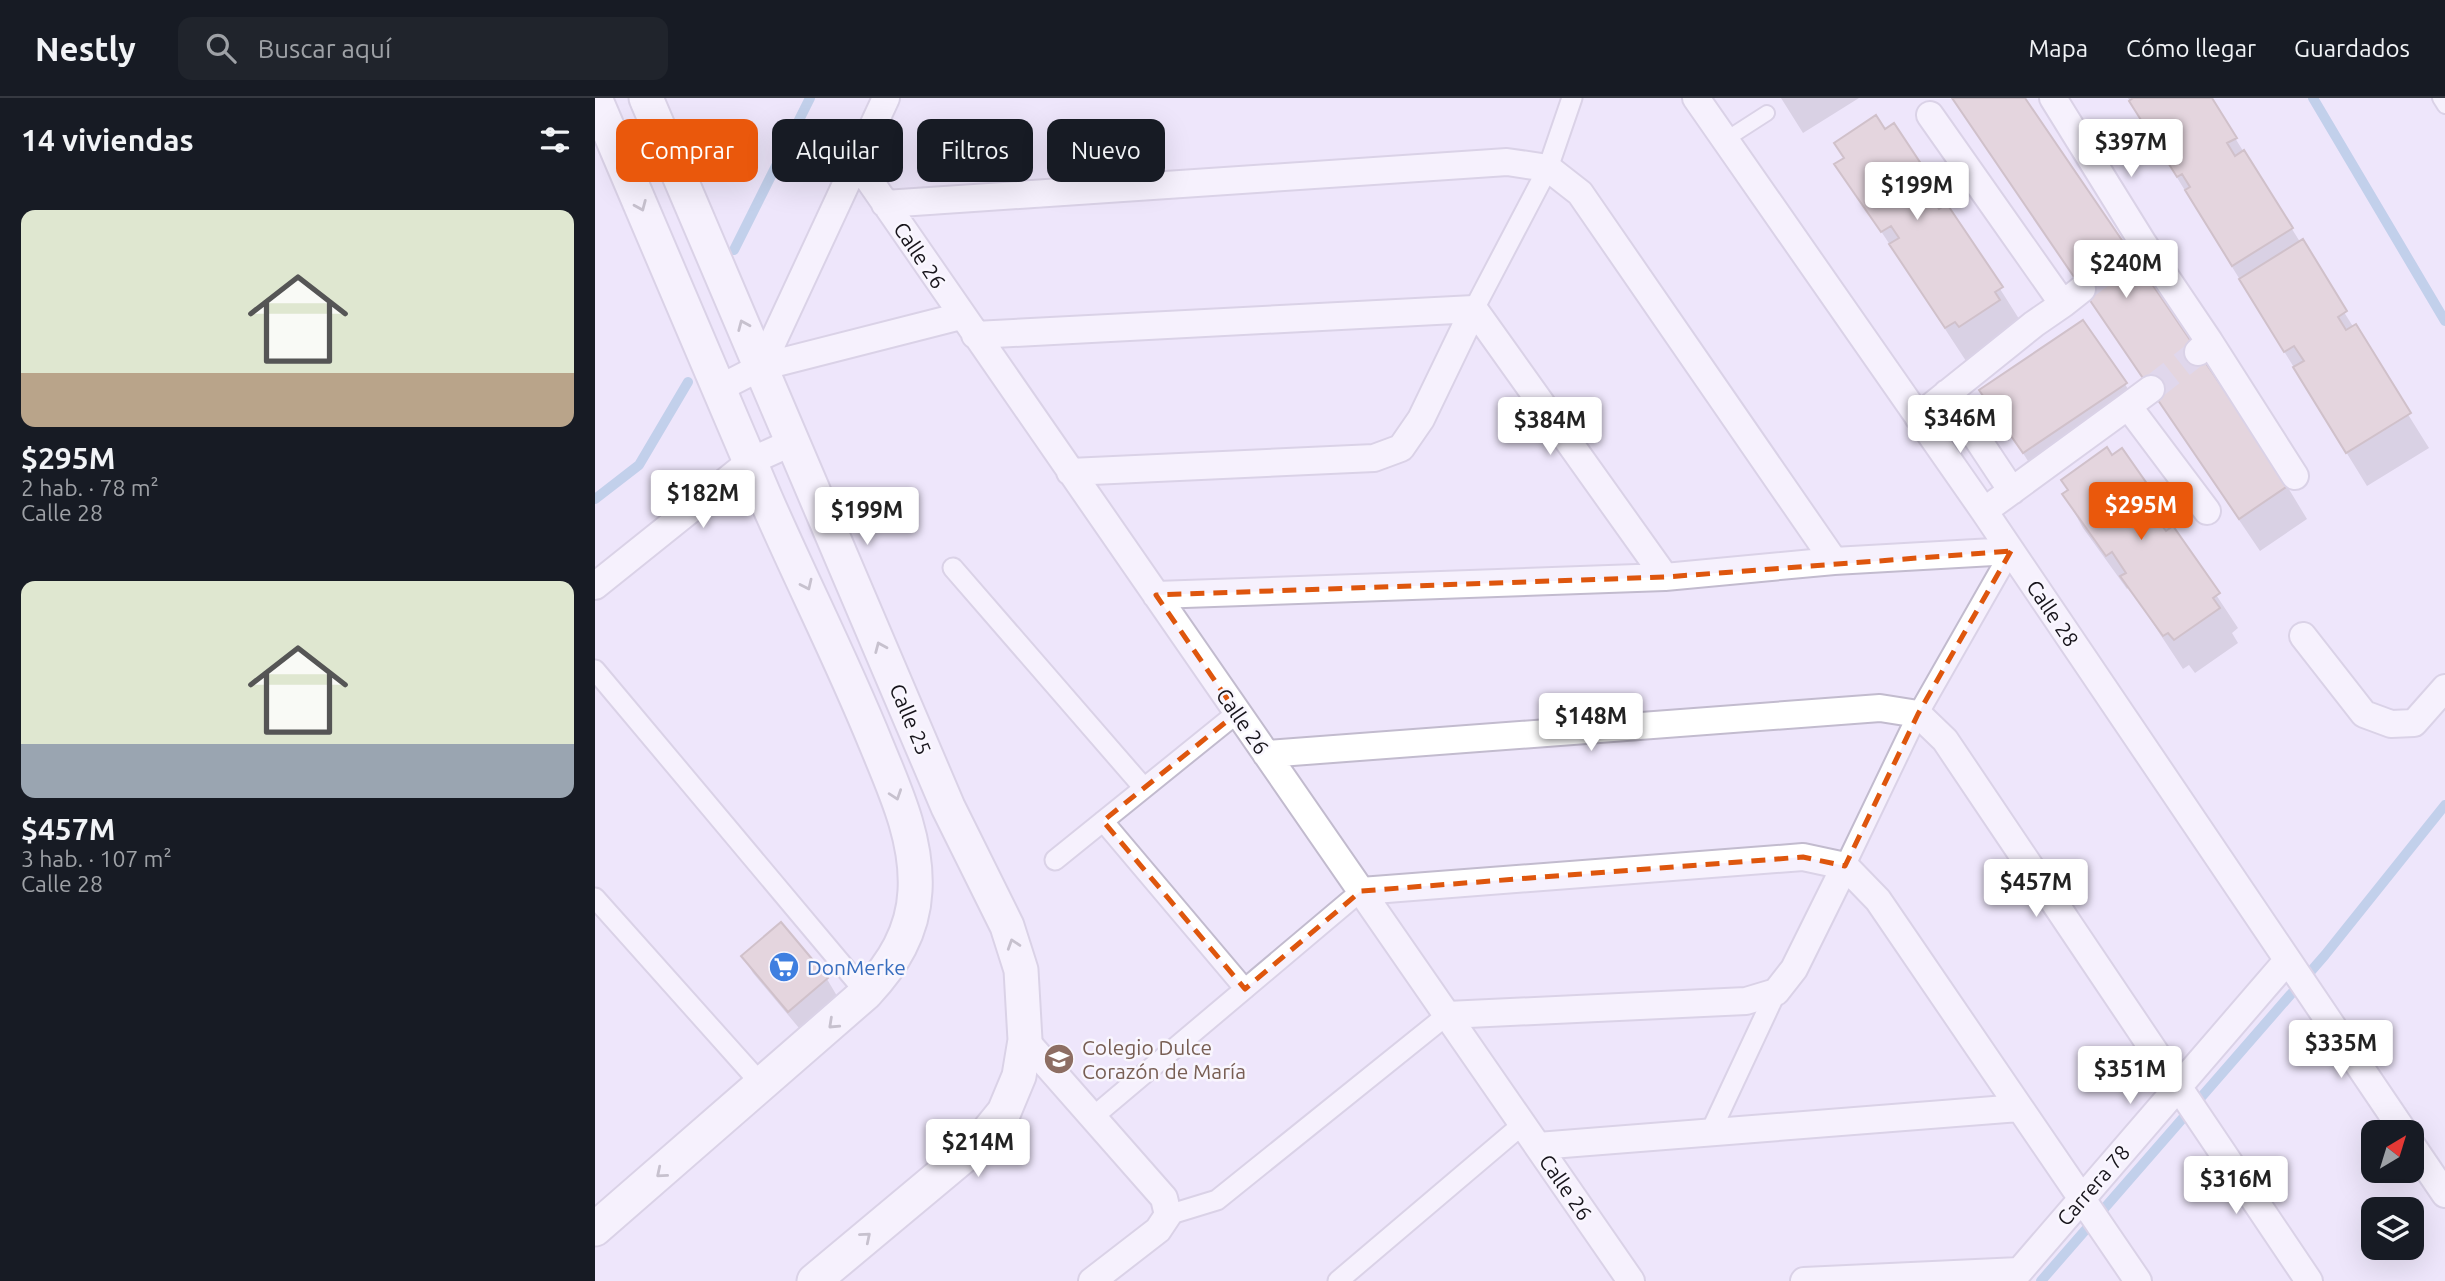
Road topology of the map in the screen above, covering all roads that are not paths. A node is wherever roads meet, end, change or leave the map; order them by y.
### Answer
1 (595, 98) edge
2 (646, 98) edge
3 (886, 98) edge
4 (1572, 98) edge
5 (1696, 98) edge
6 (2053, 98) edge
7 (2440, 98) edge
8 (2445, 106) edge
9 (1767, 113) dead end
10 (1930, 115) dead end
11 (876, 119) edge
12 (1725, 140) junction
13 (1548, 168) junction
14 (846, 182) edge
15 (870, 182) edge
16 (885, 204) junction
17 (1474, 309) junction
18 (968, 325) junction
19 (761, 367) junction
20 (718, 389) junction
21 (2151, 389) tunnel mouth
22 (1947, 393) junction
23 (2128, 406) junction
24 (1918, 417) junction
25 (793, 442) junction
26 (751, 461) junction
27 (1070, 472) junction
28 (2295, 476) dead end
29 (2012, 491) junction
30 (1983, 511) junction
31 (2207, 511) dead end
32 (2011, 551) junction
33 (1834, 561) junction
34 (953, 568) dead end
35 (1665, 577) junction
36 (595, 586) edge
37 (1156, 595) junction
38 (2303, 636) dead end
39 (595, 670) edge
40 (2445, 688) edge
41 (1237, 713) junction
42 (1918, 714) junction
43 (1266, 754) junction
44 (1144, 788) junction
45 (1103, 821) junction
46 (1055, 860) dead end
47 (1846, 866) junction
48 (1360, 891) junction
49 (595, 898) edge
50 (2289, 966) junction
51 (1245, 989) junction
52 (1776, 992) junction
53 (866, 993) junction
54 (1447, 1015) junction
55 (1025, 1040) junction
56 (763, 1086) junction
57 (2181, 1094) junction
58 (2019, 1108) junction
59 (1093, 1117) junction
60 (2396, 1120) edge
61 (1523, 1124) junction
62 (1710, 1133) junction
63 (1538, 1146) junction
64 (2424, 1163) edge
65 (2445, 1194) edge
66 (2084, 1202) junction
67 (1168, 1215) junction
68 (595, 1229) edge
69 (2015, 1276) edge
70 (814, 1281) edge
71 (1092, 1281) edge
72 (1338, 1281) edge
73 (1631, 1281) edge
74 (1804, 1281) edge
75 (2138, 1281) edge
76 (2309, 1281) edge

1 -> 20 street, Calle 25
19 -> 2 street, Calle 25
3 - 11 street
4 - 13 street
5 - 12 street, Calle 28
6 - 28 street
7 - 8 lane
9 - 12 lane
10 - 22 street
12 - 24 street, Calle 28
13 - 16 street
13 - 17 street
13 - 33 street
14 - 19 street
15 - 16 street, Calle 26
16 - 18 street, Calle 26
17 - 18 street
17 - 27 street
17 - 35 street
18 - 19 street
18 - 27 street, Calle 26
19 - 20 street
19 - 25 street, Calle 25
20 - 26 street, Calle 25
21 - 23 street
22 - 24 street
22 - 29 street
23 - 29 street
23 - 31 street
24 - 30 street, Calle 28
25 - 26 street
55 -> 25 street, Calle 25
26 - 36 street
26 -> 53 street, Calle 25
27 - 37 street, Calle 26
29 - 30 street
30 - 32 street, Calle 28
32 - 33 street
32 - 42 street
32 - 50 street, Calle 28
33 - 35 street
34 - 44 street
35 - 37 street
37 - 41 street, Calle 26
38 - 40 street
39 - 53 street
41 - 43 street, Calle 26
41 - 44 street
42 - 43 street
42 - 47 street
42 - 57 street
43 - 48 street, Calle 26
44 - 45 street
45 - 46 street
45 - 51 street
47 - 48 street
47 - 52 street
47 - 58 street
48 - 51 street
48 - 54 street, Calle 26
49 - 56 street
50 - 57 street, Carrera 78
50 - 60 street, Calle 28
51 - 59 street
52 - 54 street
52 - 62 street
53 -> 56 street, Calle 25
54 - 61 street, Calle 26
54 - 67 street
55 - 59 street
70 -> 55 street, Calle 25
56 -> 68 street, Calle 25
57 - 66 street, Carrera 78
57 - 76 street
58 - 62 street
58 - 66 street
59 - 67 street
61 - 63 street, Calle 26
61 - 72 street
62 - 63 street
63 - 73 street, Calle 26
64 - 65 street
66 - 69 street, Carrera 78
66 - 75 street
67 - 71 street
69 - 74 street

